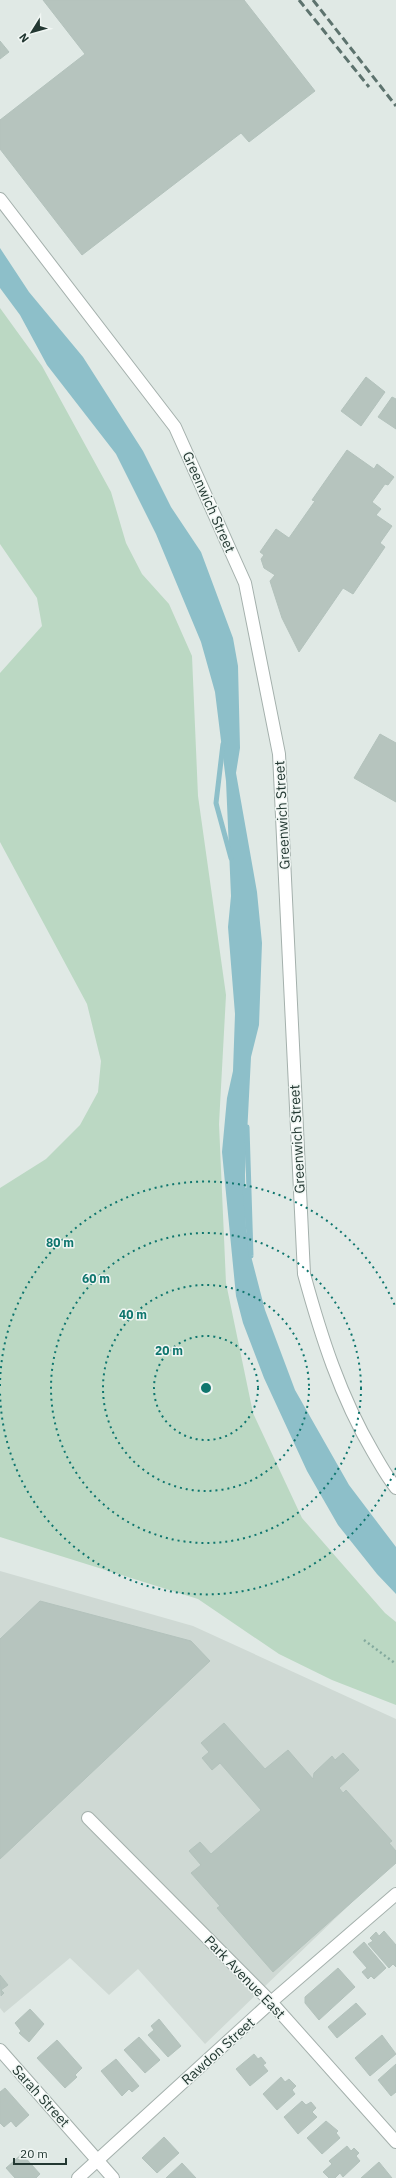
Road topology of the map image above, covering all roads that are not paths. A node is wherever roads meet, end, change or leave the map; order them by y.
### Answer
1 (0, 199) edge
2 (396, 1488) edge
3 (88, 1818) dead end
4 (396, 1894) edge
5 (271, 2002) junction
6 (0, 2050) edge
7 (396, 2142) edge
8 (98, 2160) junction
9 (78, 2178) edge
10 (113, 2178) edge

1 - 2 street, Greenwich Street
3 - 5 street, Park Avenue East
4 - 5 street, Rawdon Street
5 - 7 street, Park Avenue East
5 - 8 street, Rawdon Street
6 - 8 street, Sarah Street
8 - 9 street, Rawdon Street
8 - 10 street, Sarah Street

